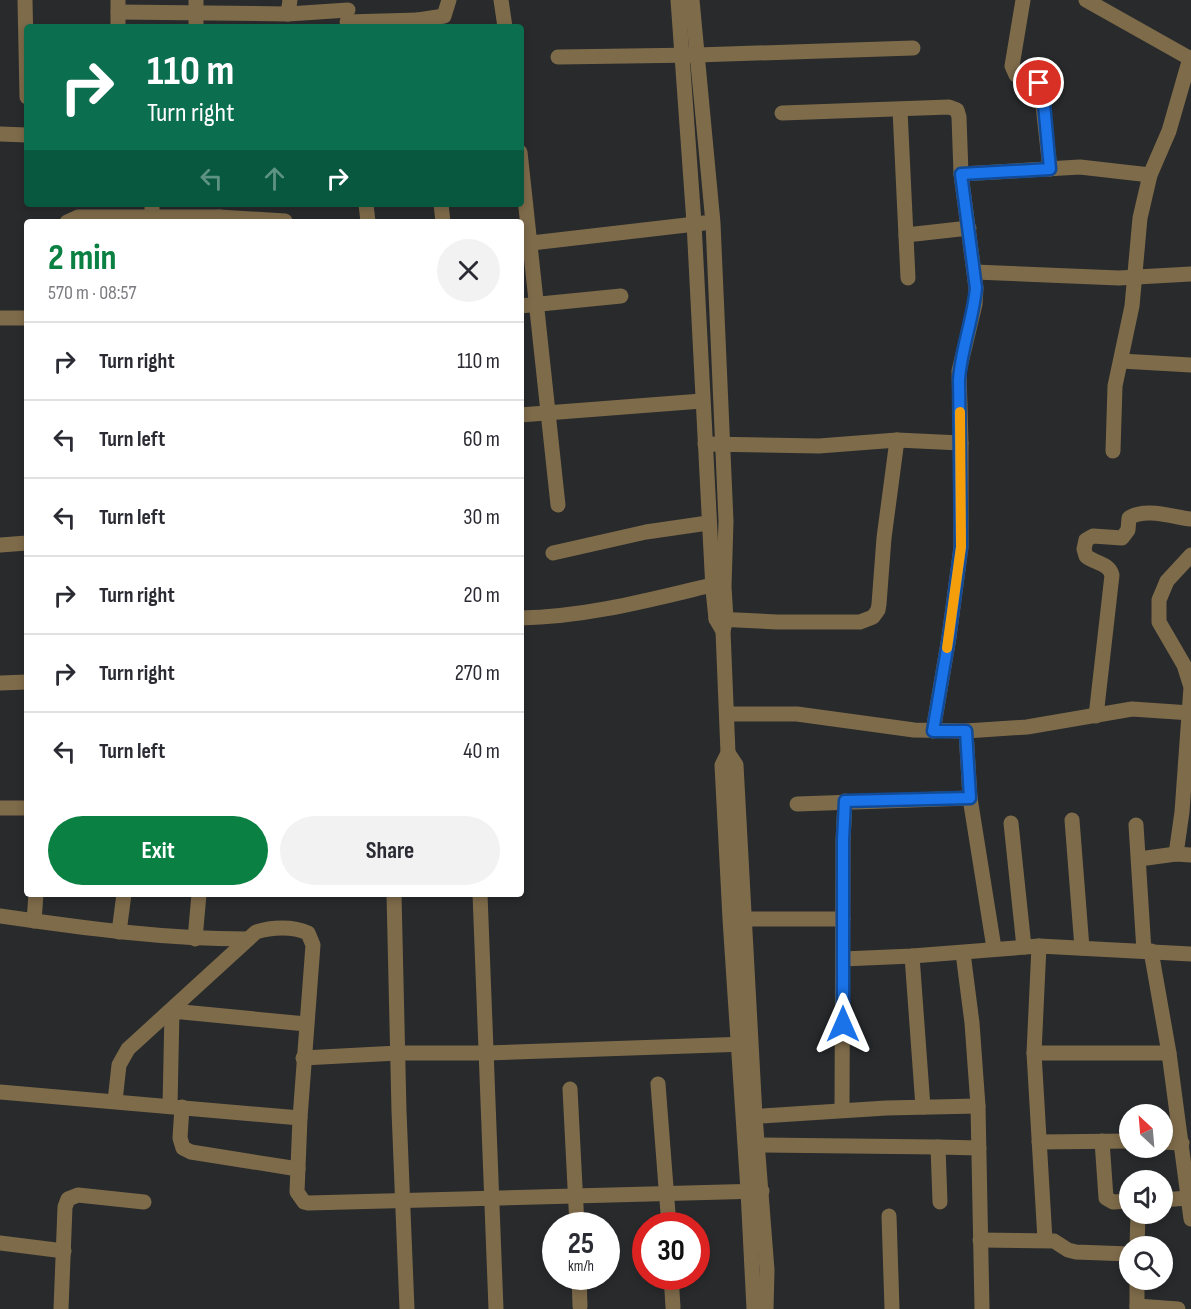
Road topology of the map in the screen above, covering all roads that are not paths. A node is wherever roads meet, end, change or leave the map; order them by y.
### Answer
1 (25, 0) edge
2 (449, 0) edge
3 (501, 0) edge
4 (678, 0) edge
5 (692, 0) edge
6 (1023, 0) edge
7 (1086, 0) edge
8 (289, 7) edge
9 (118, 13) edge
10 (196, 14) edge
11 (349, 15) edge
12 (25, 24) edge
13 (419, 24) edge
14 (505, 24) edge
15 (913, 48) dead end
16 (690, 55) junction
17 (558, 57) dead end
18 (1190, 59) edge
19 (685, 96) junction
20 (701, 97) junction
21 (900, 110) junction
22 (782, 113) dead end
23 (0, 134) edge
24 (24, 135) edge
25 (1050, 169) junction
26 (961, 174) junction
27 (1150, 175) junction
28 (152, 215) edge
29 (74, 219) edge
30 (206, 219) edge
31 (524, 223) edge
32 (694, 223) junction
33 (713, 223) junction
34 (969, 228) junction
35 (906, 235) junction
36 (525, 244) edge
37 (975, 272) junction
38 (1191, 274) edge
39 (908, 278) dead end
40 (1134, 279) junction
41 (621, 296) dead end
42 (536, 305) junction
43 (524, 306) edge
44 (0, 318) edge
45 (24, 318) edge
46 (1121, 361) junction
47 (1191, 365) edge
48 (702, 401) junction
49 (548, 412) junction
50 (524, 415) edge
51 (897, 440) junction
52 (961, 443) junction
53 (705, 444) junction
54 (723, 444) junction
55 (1113, 451) dead end
56 (558, 505) dead end
57 (1191, 519) edge
58 (708, 523) junction
59 (24, 543) edge
60 (0, 545) edge
61 (553, 553) dead end
62 (1191, 555) edge
63 (712, 585) junction
64 (524, 618) edge
65 (722, 623) junction
66 (24, 682) edge
67 (0, 683) edge
68 (1190, 712) edge
69 (727, 714) junction
70 (1096, 716) junction
71 (933, 731) junction
72 (966, 731) junction
73 (970, 798) junction
74 (845, 801) junction
75 (796, 804) dead end
76 (0, 808) edge
77 (24, 808) edge
78 (1072, 819) dead end
79 (1011, 823) dead end
80 (1136, 825) dead end
81 (1184, 854) edge
82 (1139, 859) junction
83 (36, 897) edge
84 (124, 897) edge
85 (200, 897) edge
86 (394, 897) edge
87 (480, 897) edge
88 (0, 915) edge
89 (737, 919) junction
90 (843, 919) junction
91 (34, 921) junction
92 (119, 932) junction
93 (195, 939) junction
94 (247, 939) junction
95 (1031, 947) junction
96 (994, 948) junction
97 (1082, 948) junction
98 (1148, 951) junction
99 (963, 952) junction
100 (1191, 954) edge
101 (912, 956) junction
102 (843, 959) junction
103 (172, 1011) junction
104 (306, 1024) junction
105 (745, 1044) junction
106 (398, 1053) junction
107 (486, 1053) junction
108 (1034, 1053) junction
109 (1170, 1053) junction
110 (303, 1058) junction
111 (658, 1084) dead end
112 (570, 1089) dead end
113 (0, 1092) edge
114 (115, 1101) junction
115 (176, 1106) junction
116 (978, 1106) junction
117 (923, 1107) junction
118 (842, 1110) junction
119 (749, 1117) junction
120 (300, 1118) junction
121 (1102, 1141) junction
122 (1119, 1141) edge
123 (1039, 1142) junction
124 (1173, 1143) edge
125 (1182, 1143) junction
126 (758, 1145) junction
127 (938, 1147) junction
128 (979, 1148) junction
129 (298, 1169) junction
130 (755, 1191) junction
131 (667, 1192) junction
132 (576, 1195) junction
133 (491, 1198) junction
134 (1188, 1198) junction
135 (1173, 1199) edge
136 (401, 1201) junction
137 (144, 1202) dead end
138 (940, 1202) dead end
139 (1119, 1202) edge
140 (577, 1212) edge
141 (668, 1212) edge
142 (889, 1216) dead end
143 (1191, 1219) edge
144 (980, 1240) junction
145 (1045, 1240) junction
146 (0, 1243) edge
147 (64, 1251) junction
148 (1119, 1254) edge
149 (579, 1290) edge
150 (672, 1290) edge
151 (1137, 1290) edge
152 (580, 1306) dead end
153 (673, 1307) dead end
154 (1137, 1308) edge
155 (61, 1309) edge
156 (407, 1309) edge
157 (496, 1309) edge
158 (754, 1309) edge
159 (766, 1309) edge
160 (892, 1309) edge
161 (982, 1309) edge
162 (1178, 1309) edge

1 - 12 street
2 - 13 street
3 - 14 street
4 - 16 street
5 - 16 street
6 - 25 street
7 - 18 street
8 - 10 street
8 - 11 street
9 - 10 street
11 - 13 street
15 - 16 street
16 - 17 street
16 - 19 street
16 - 20 street
18 - 27 street
19 - 20 street
19 - 32 street
20 - 33 street
21 - 22 street
21 - 26 street
21 - 35 street
23 - 24 street
25 - 26 street
25 - 27 street
26 - 34 street
27 - 40 street
28 - 29 street
28 - 30 street
31 - 36 street
32 - 33 street
32 - 36 street
32 - 48 street
33 - 54 street
34 - 35 street
34 - 37 street
35 - 39 street
36 - 42 street
37 - 40 street
37 - 52 street
38 - 40 street
40 - 46 street
41 - 42 street
42 - 43 street
42 - 49 street
44 - 45 street
46 - 47 street
46 - 55 street
48 - 49 street
48 - 53 street
49 - 50 street
49 - 56 street
51 - 52 street
51 - 54 street
51 - 65 street
52 - 71 street
53 - 54 street
53 - 58 street
54 - 65 street
57 - 70 street
58 - 61 street
58 - 63 street
59 - 60 street
62 - 68 street
63 - 64 street
63 - 65 street
65 - 69 street
66 - 67 street
68 - 70 street
68 - 81 street
69 - 71 street
69 - 89 street
70 - 72 street
71 - 72 street
72 - 73 street
73 - 74 street
73 - 96 street
74 - 75 street
74 - 90 street
76 - 77 street
78 - 97 street
79 - 95 street
80 - 82 street
81 - 82 street
82 - 98 street
83 - 91 street
84 - 92 street
85 - 93 street
86 - 106 street
87 - 107 street
88 - 91 street
89 - 90 street
89 - 105 street
90 - 102 street
91 - 92 street
92 - 93 street
93 - 94 street
94 - 103 street
94 - 104 street
95 - 96 street
95 - 97 street
95 - 108 street
96 - 99 street
97 - 98 street
98 - 100 street
98 - 109 street
99 - 101 street
99 - 116 street
101 - 102 street
101 - 117 street
102 - 118 street
103 - 104 street
103 - 114 street
103 - 115 street
104 - 110 street
105 - 107 street
105 - 119 street
106 - 107 street
106 - 110 street
106 - 136 street
107 - 133 street
108 - 109 street
108 - 123 street
109 - 125 street
110 - 120 street
111 - 131 street
112 - 132 street
113 - 114 street
114 - 115 street
115 - 120 street
115 - 129 street
116 - 117 street
116 - 128 street
117 - 118 street
118 - 119 street
119 - 126 street
119 - 130 street
120 - 129 street
121 - 122 street
121 - 123 street
121 - 139 street
123 - 145 street
124 - 125 street
125 - 134 street
126 - 127 street
126 - 130 street
127 - 128 street
127 - 138 street
128 - 144 street
129 - 136 street
130 - 131 street
130 - 158 street
130 - 159 street
131 - 132 street
131 - 141 street
132 - 133 street
132 - 140 street
133 - 136 street
133 - 157 street
134 - 135 street
134 - 143 street
136 - 156 street
137 - 147 street
142 - 160 street
144 - 145 street
144 - 161 street
145 - 148 street
146 - 147 street
147 - 155 street
149 - 152 street
150 - 153 street
151 - 154 street
154 - 162 street

